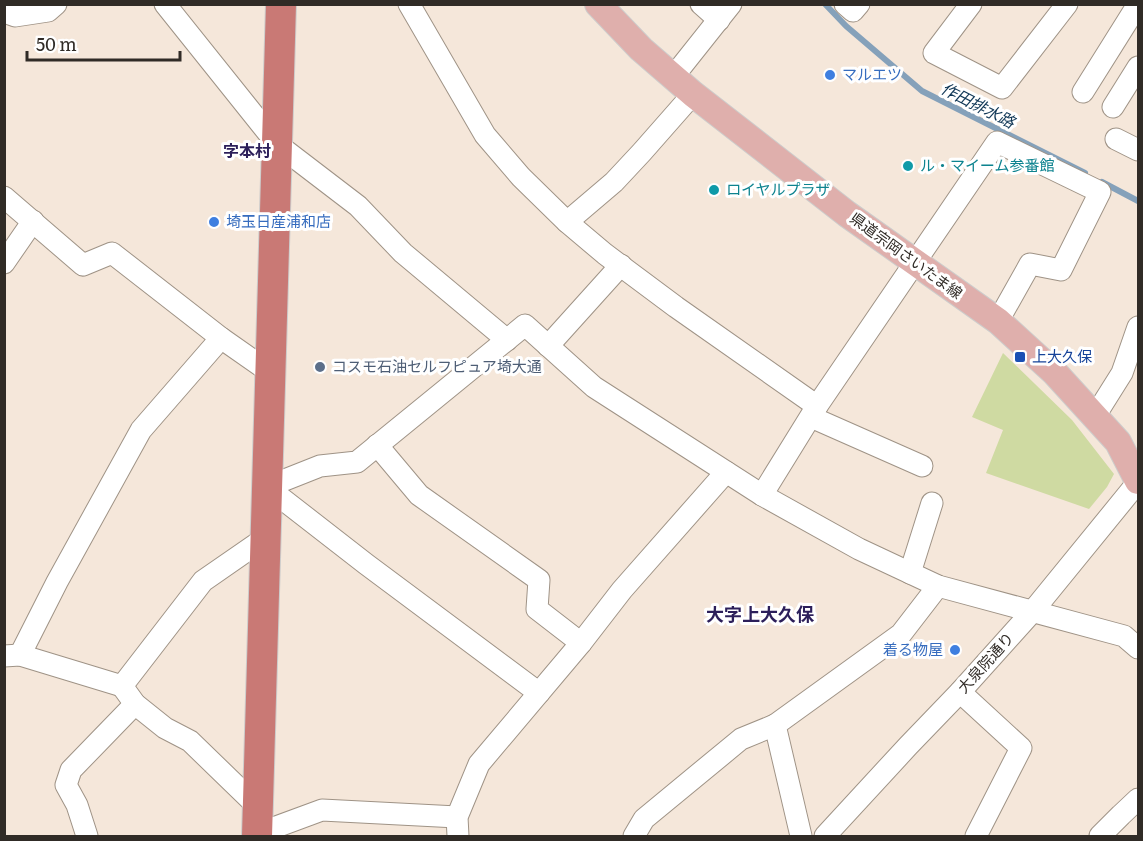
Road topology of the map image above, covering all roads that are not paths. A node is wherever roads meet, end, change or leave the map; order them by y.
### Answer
1 (56, 4) edge
2 (165, 4) edge
3 (281, 4) edge
4 (409, 4) edge
5 (598, 4) edge
6 (701, 4) edge
7 (846, 4) edge
8 (859, 4) edge
9 (971, 4) edge
10 (1067, 4) edge
11 (1134, 9) edge
12 (4, 12) edge
13 (725, 12) edge
14 (1138, 67) edge
15 (673, 77) junction
16 (1083, 92) dead end
17 (693, 94) junction
18 (1113, 107) dead end
19 (1116, 139) dead end
20 (277, 144) junction
21 (1138, 150) edge
22 (4, 197) edge
23 (33, 221) junction
24 (567, 222) junction
25 (4, 263) edge
26 (916, 263) junction
27 (621, 265) junction
28 (998, 321) junction
29 (1138, 327) edge
30 (221, 338) junction
31 (507, 339) junction
32 (548, 346) junction
33 (1135, 350) edge
34 (271, 373) junction
35 (814, 412) junction
36 (1095, 416) junction
37 (377, 445) junction
38 (922, 466) dead end
39 (726, 472) junction
40 (1138, 481) edge
41 (267, 487) junction
42 (762, 495) junction
43 (932, 503) dead end
44 (265, 538) junction
45 (910, 573) junction
46 (938, 586) junction
47 (1032, 612) junction
48 (581, 643) junction
49 (1138, 648) edge
50 (12, 656) edge
51 (122, 686) junction
52 (960, 692) junction
53 (539, 693) junction
54 (135, 704) junction
55 (775, 725) junction
56 (1138, 799) edge
57 (257, 825) edge
58 (457, 827) edge
59 (87, 837) edge
60 (634, 837) edge
61 (801, 837) edge
62 (825, 837) edge
63 (976, 837) edge
64 (1100, 837) edge

1 - 12 street
2 - 20 street
3 - 20 highway
4 - 24 street
5 - 15 main road, 県道宗岡さいたま線
6 - 13 street
7 - 8 street
9 - 10 street
11 - 16 street
13 - 15 street
14 - 18 street
15 - 17 main road, 県道宗岡さいたま線
17 - 24 street
17 - 26 main road, 県道宗岡さいたま線
19 - 21 street
20 - 31 street
20 - 34 highway
22 - 23 street
23 - 25 street
23 - 30 street
24 - 27 street
26 - 28 main road, 県道宗岡さいたま線
26 - 28 street
26 - 35 street
27 - 32 street
27 - 35 street
28 - 36 main road, 県道宗岡さいたま線
29 - 33 street
30 - 34 street
30 - 50 street
31 - 32 street
31 - 37 street
32 - 39 street
33 - 36 street
34 - 41 highway
35 - 38 street
35 - 42 street
36 - 40 main road, 県道宗岡さいたま線
37 - 41 street
37 - 48 street
39 - 42 street
39 - 48 street
40 - 47 street, 大泉院通り
41 - 44 highway
41 - 53 street
42 - 45 street
43 - 45 street
44 - 51 street
44 - 57 highway
45 - 46 street
46 - 47 street
46 - 55 street
47 - 49 street
47 - 52 street, 大泉院通り
48 - 53 street
50 - 51 street
51 - 54 street
52 - 62 street, 大泉院通り
52 - 63 street
53 - 58 street
54 - 57 street
54 - 59 street
55 - 60 street
55 - 61 street
56 - 64 street
57 - 58 street

